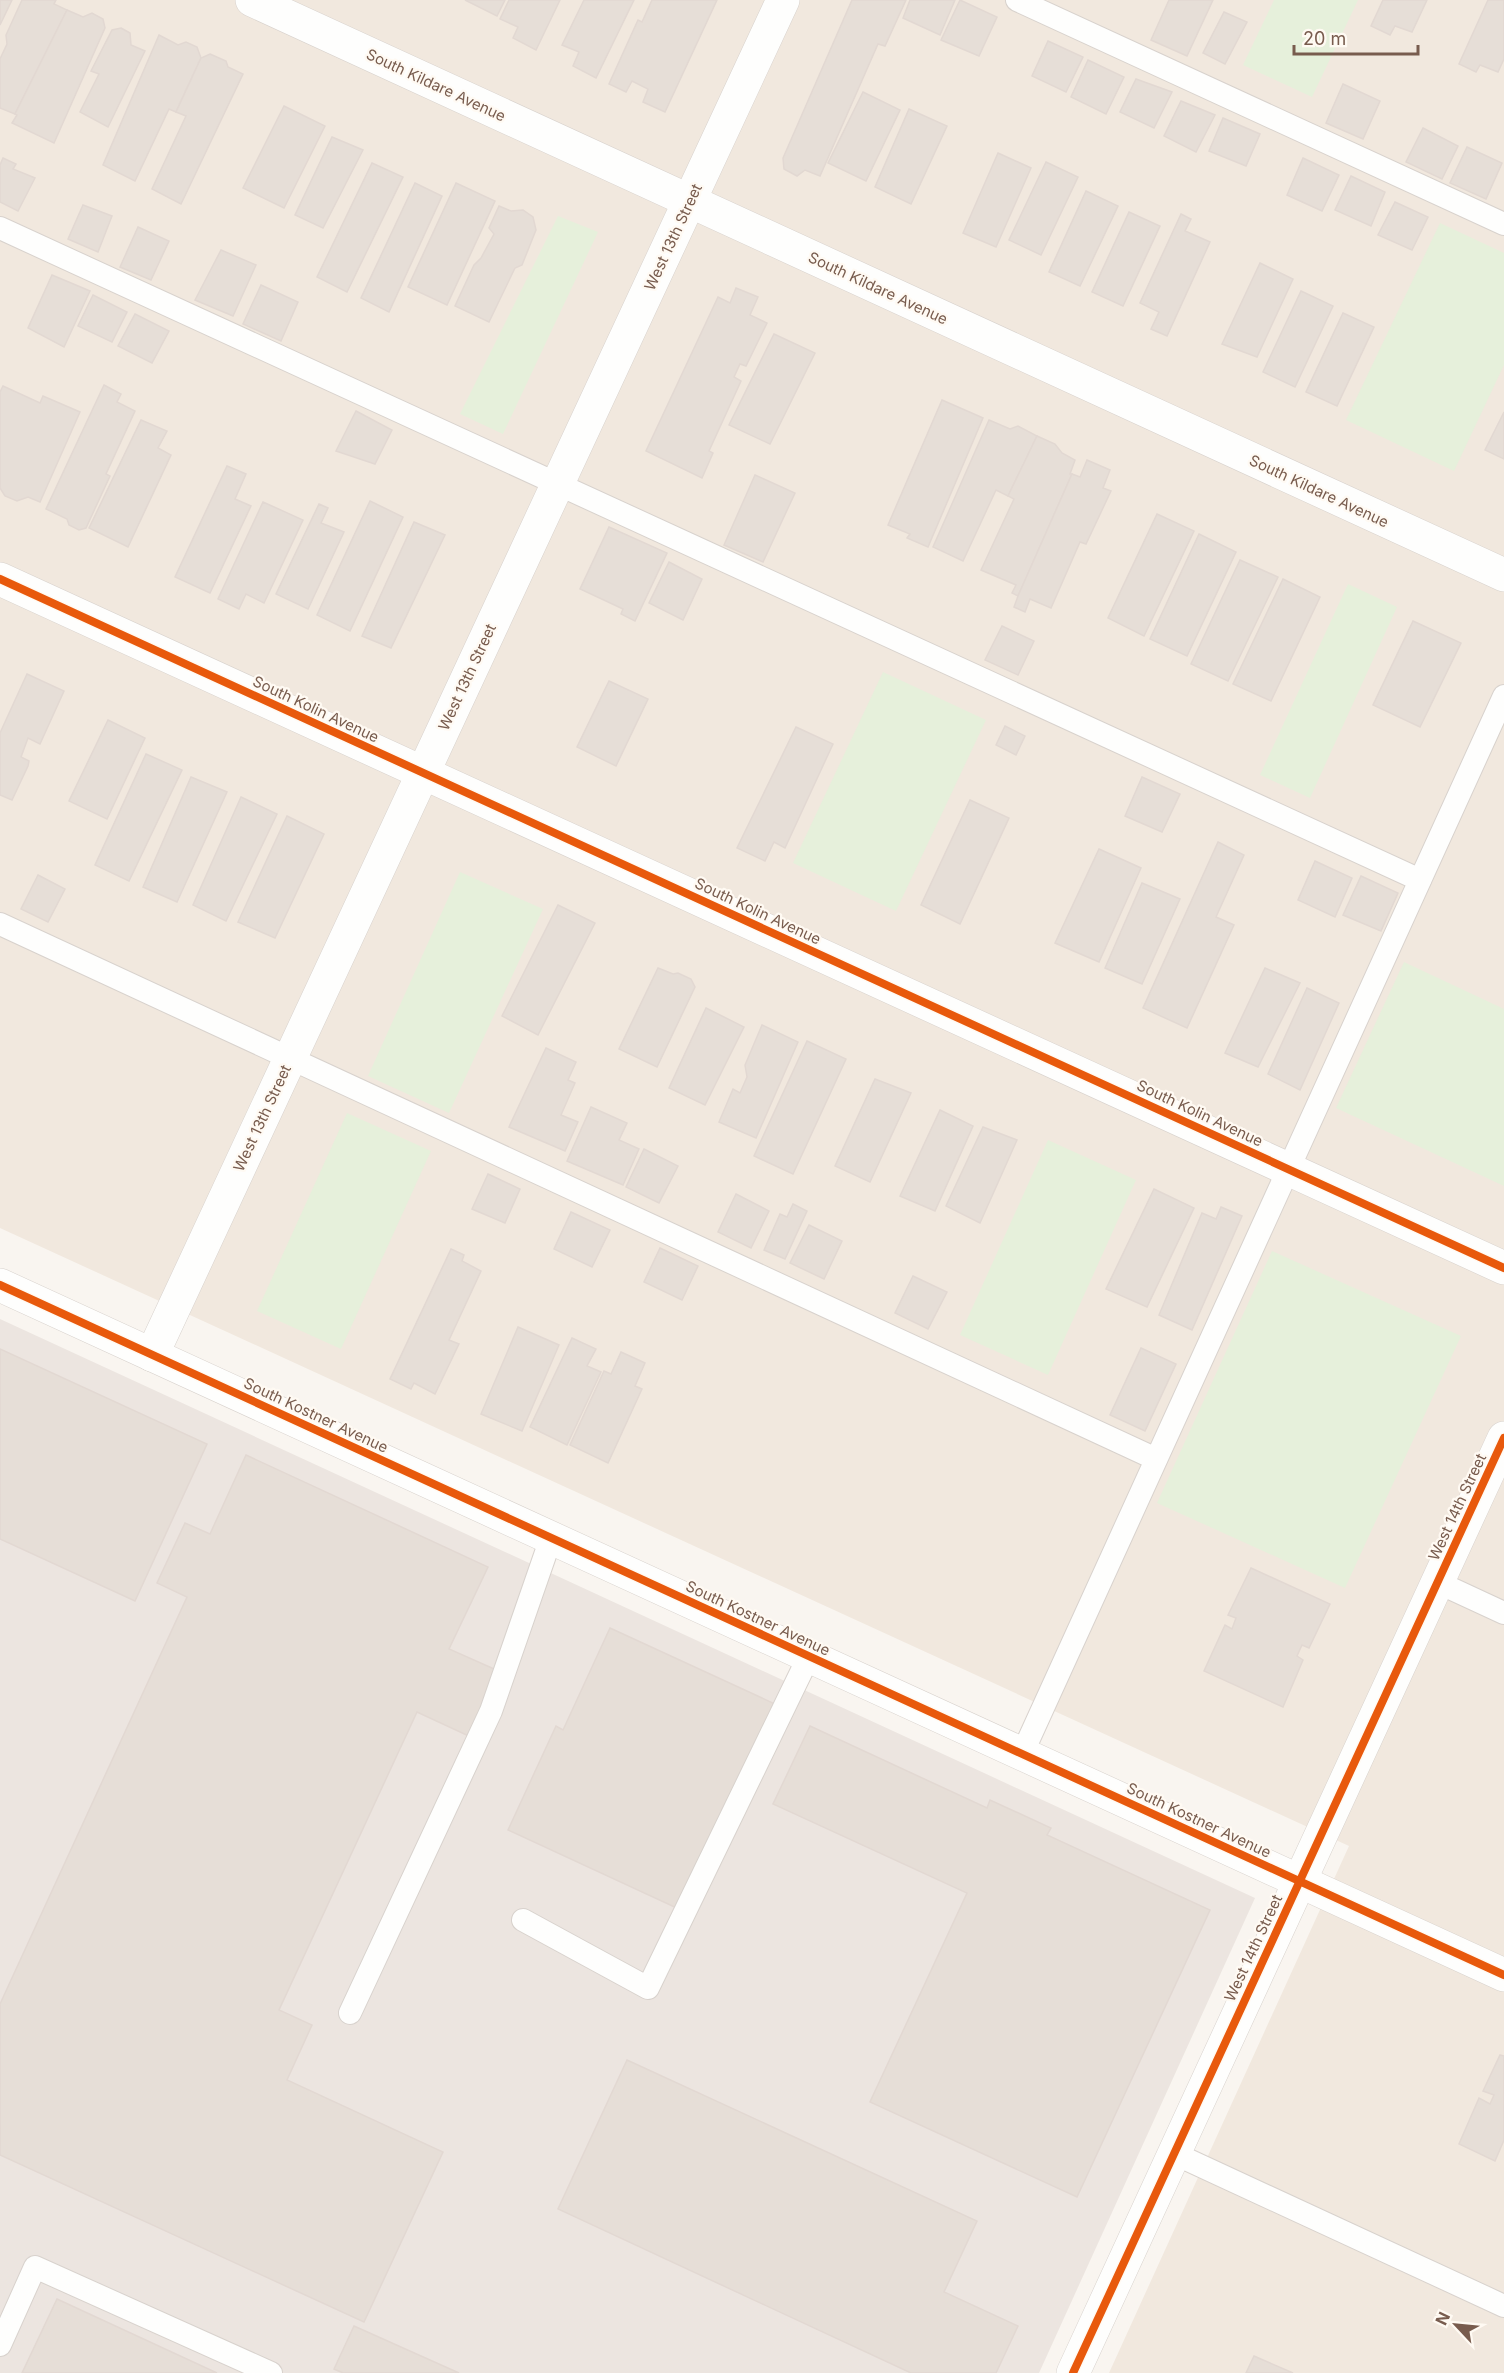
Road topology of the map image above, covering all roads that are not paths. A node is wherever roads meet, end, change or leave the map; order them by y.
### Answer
1 (252, 0) edge
2 (783, 0) edge
3 (1017, 0) edge
4 (689, 201) junction
5 (1504, 224) edge
6 (0, 228) edge
7 (558, 484) junction
8 (1504, 575) edge
9 (0, 579) edge
10 (1504, 696) edge
11 (423, 773) junction
12 (1420, 880) junction
13 (0, 924) edge
14 (290, 1059) junction
15 (1288, 1169) junction
16 (1504, 1268) edge
17 (0, 1285) edge
18 (152, 1355) junction
19 (1504, 1438) edge
20 (1156, 1459) junction
21 (551, 1538) junction
22 (1437, 1582) junction
23 (1504, 1613) edge
24 (809, 1656) junction
25 (1022, 1754) junction
26 (1299, 1881) junction
27 (523, 1920) dead end
28 (1504, 1975) edge
29 (350, 2013) dead end
30 (1173, 2153) junction
31 (1504, 2306) edge
32 (0, 2345) edge
33 (271, 2373) edge
34 (1072, 2373) edge

1 - 4 street, South Kildare Avenue
2 - 4 street, West 13th Street
3 - 5 lane
4 - 7 street, West 13th Street
4 - 8 street, South Kildare Avenue
6 - 7 lane
7 - 11 street, West 13th Street
7 - 12 lane
9 - 11 street, South Kolin Avenue
10 - 12 lane
11 - 14 street, West 13th Street
11 - 15 street, South Kolin Avenue
12 - 15 lane
13 - 14 lane
14 - 18 street, West 13th Street
14 - 20 lane
15 - 16 street, South Kolin Avenue
15 - 20 lane
17 - 18 street, South Kostner Avenue
18 - 21 street, South Kostner Avenue
19 - 22 street, West 14th Street
20 - 25 lane
21 - 24 street, South Kostner Avenue
21 - 29 lane
22 - 23 lane
22 - 26 street, West 14th Street
24 - 25 street, South Kostner Avenue
24 - 27 lane
25 - 26 street, South Kostner Avenue
26 - 28 street, South Kostner Avenue
26 - 30 street, West 14th Street
30 - 31 lane
30 - 34 street, West 14th Street
32 - 33 lane

